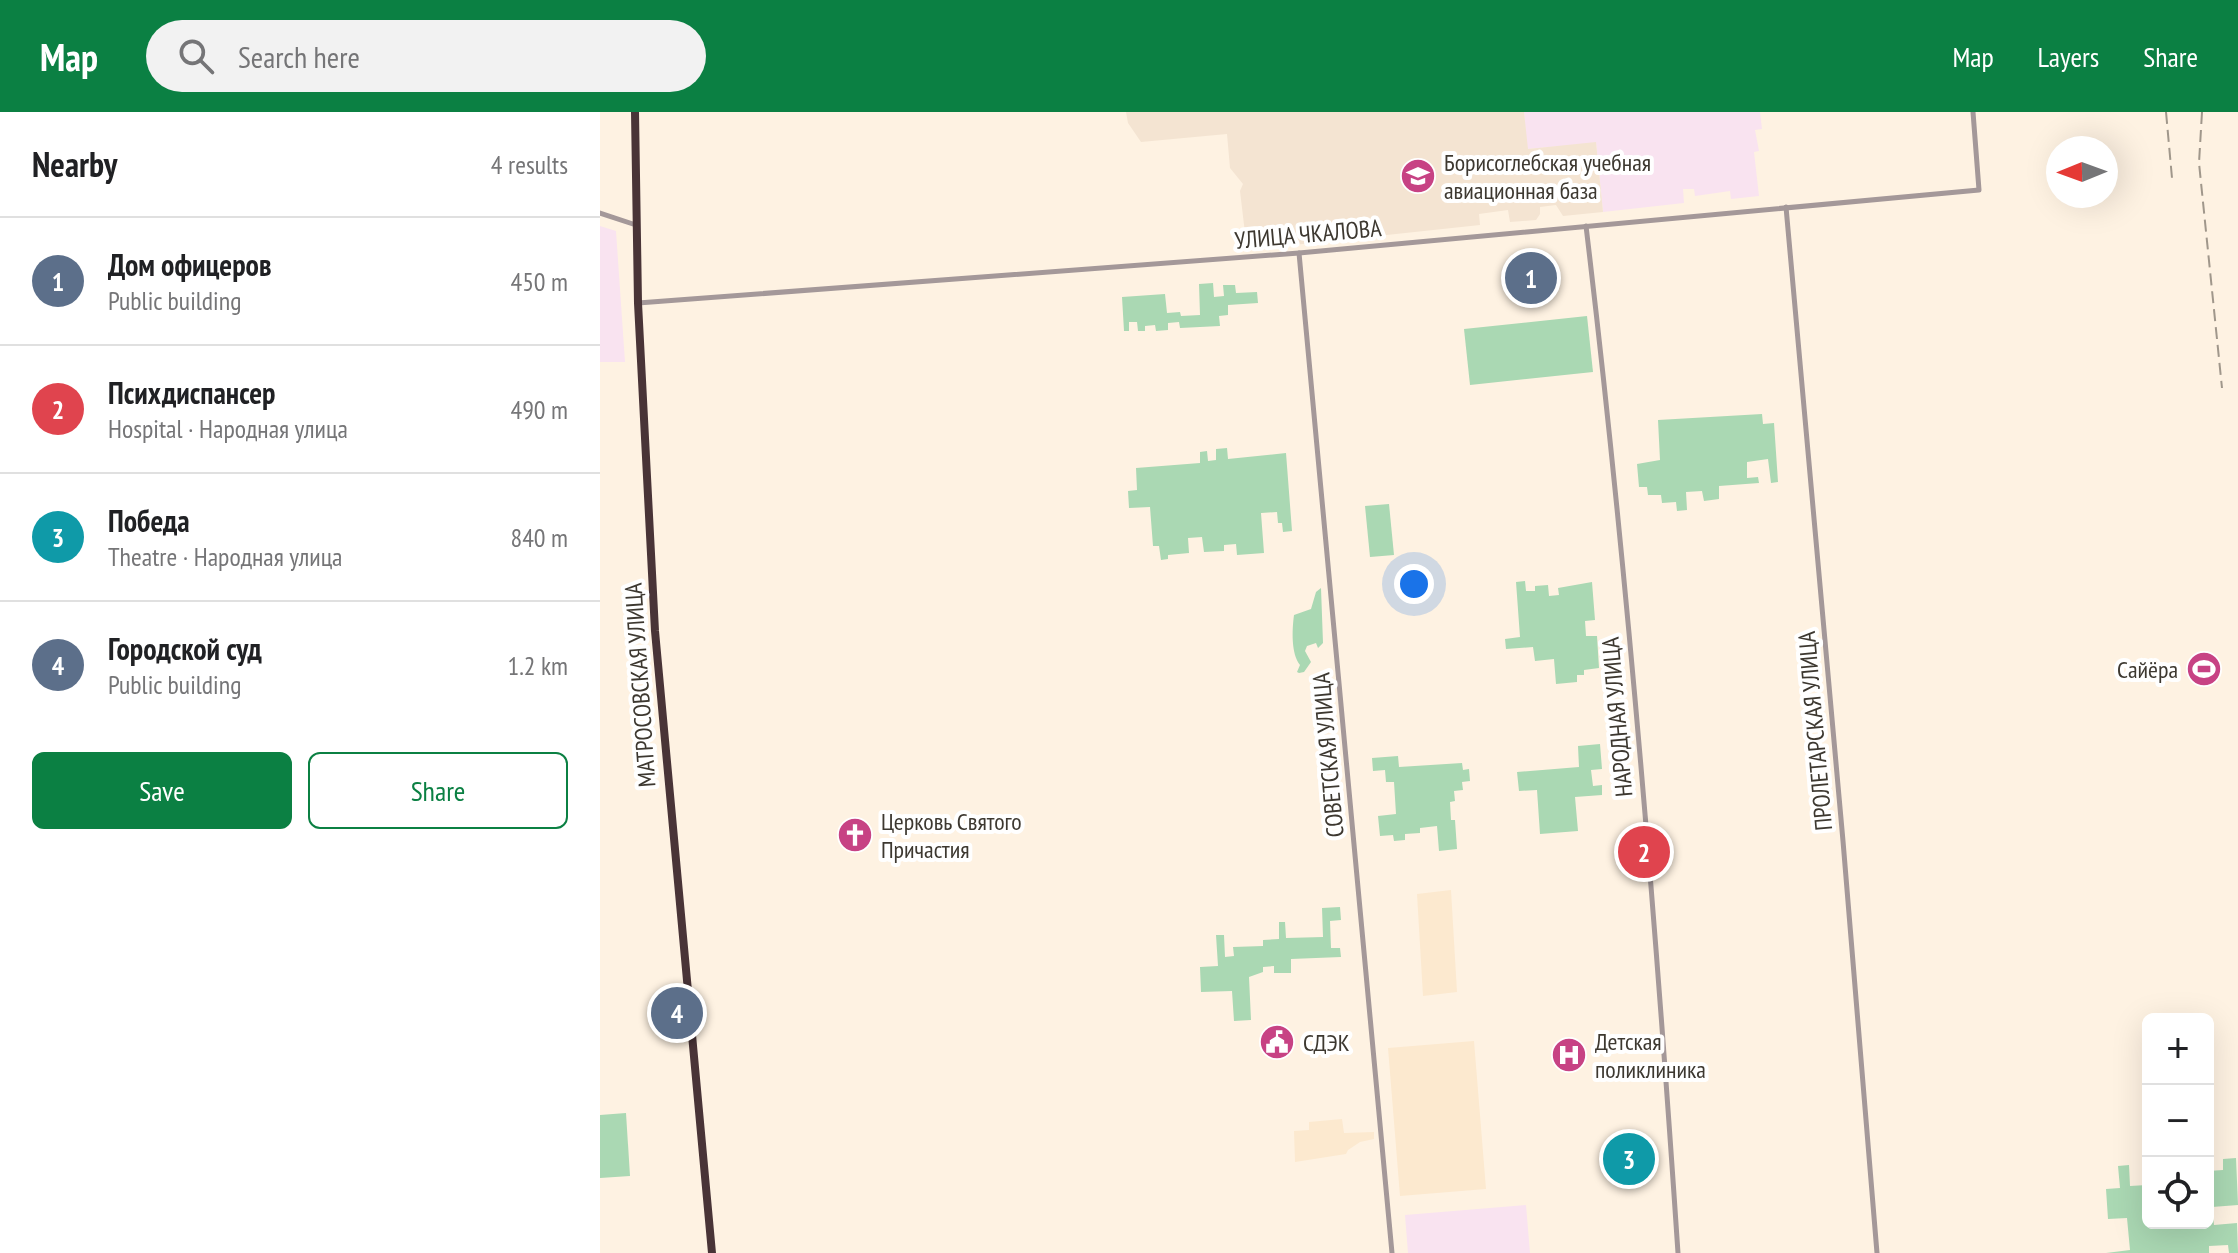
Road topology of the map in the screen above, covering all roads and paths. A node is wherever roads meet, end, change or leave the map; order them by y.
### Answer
1 (635, 112) edge
2 (1973, 112) edge
3 (1786, 207) junction
4 (600, 213) edge
5 (636, 225) junction
6 (1586, 226) junction
7 (1299, 253) junction
8 (638, 303) junction
9 (712, 1253) edge
10 (1392, 1253) edge
11 (1678, 1253) edge
12 (1877, 1253) edge

1 - 5 highway, МАТРОСОВСКАЯ УЛИЦА
2 - 3 street, УЛИЦА ЧКАЛОВА
3 - 6 street, УЛИЦА ЧКАЛОВА
3 - 12 street, ПРОЛЕТАРСКАЯ УЛИЦА
4 - 5 street
5 - 8 highway, МАТРОСОВСКАЯ УЛИЦА
6 - 7 street, УЛИЦА ЧКАЛОВА
6 - 11 street, НАРОДНАЯ УЛИЦА
7 - 8 street, УЛИЦА ЧКАЛОВА
7 - 10 street, СОВЕТСКАЯ УЛИЦА
8 - 9 highway, МАТРОСОВСКАЯ УЛИЦА

